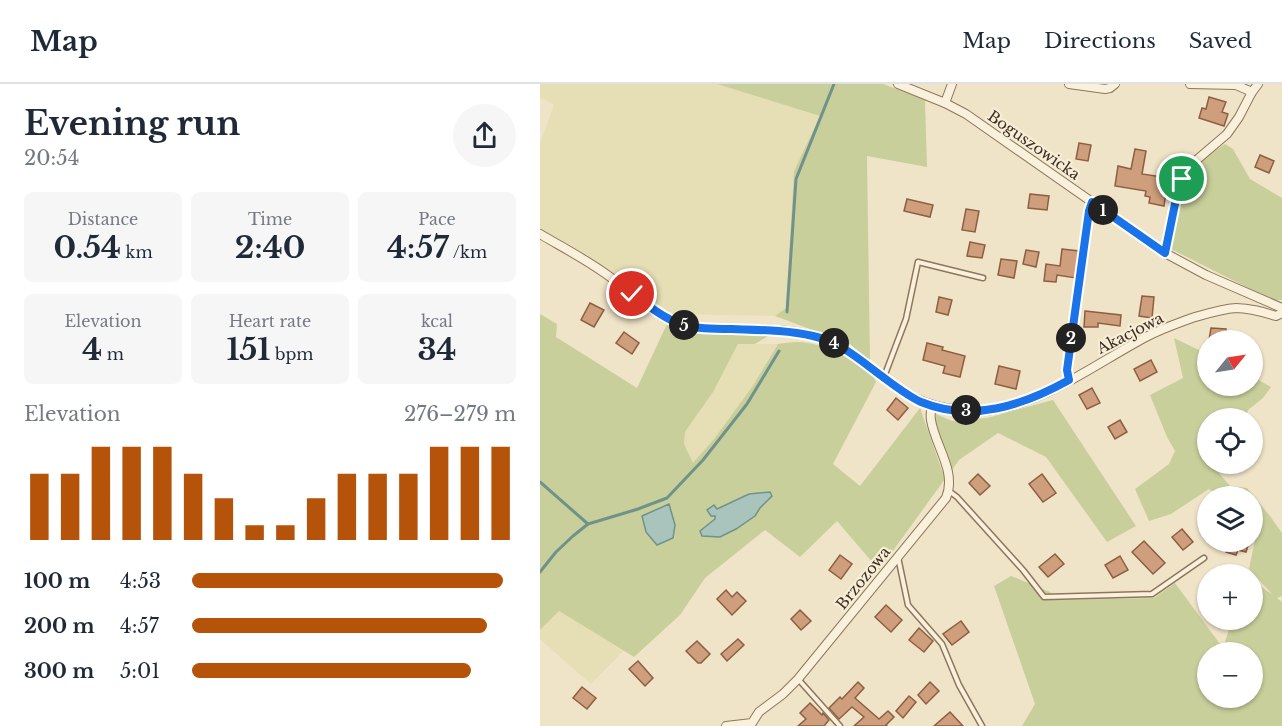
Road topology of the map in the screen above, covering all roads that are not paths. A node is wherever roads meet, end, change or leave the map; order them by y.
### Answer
1 (898, 84) edge
2 (952, 84) edge
3 (1069, 84) edge
4 (1114, 84) edge
5 (1190, 84) edge
6 (1258, 84) edge
7 (1252, 92) junction
8 (945, 103) junction
9 (1092, 202) junction
10 (540, 234) edge
11 (1165, 253) junction
12 (983, 278) dead end
13 (1282, 308) edge
14 (1282, 314) edge
15 (884, 378) junction
16 (1069, 380) junction
17 (932, 406) junction
18 (949, 491) junction
19 (898, 556) junction
20 (1204, 558) dead end
21 (798, 680) junction
22 (752, 724) edge
23 (726, 726) edge
24 (840, 726) edge
25 (982, 726) edge

1 - 8 street, Boguszowicka
2 - 8 street
3 - 4 street
5 - 7 street
6 - 7 street
7 - 11 street
8 - 9 street, Boguszowicka
9 - 11 street, Boguszowicka
9 - 16 lane
10 - 15 street, Akacjowa
11 - 13 street, Boguszowicka
12 - 15 lane
14 - 16 street, Akacjowa
15 - 17 street, Akacjowa
16 - 17 street, Akacjowa
17 - 18 street
18 - 19 street, Brzozowa
18 - 20 lane
19 - 21 street, Brzozowa
19 - 25 lane
21 - 22 street, Brzozowa
21 - 24 lane
22 - 23 street, Brzozowa

